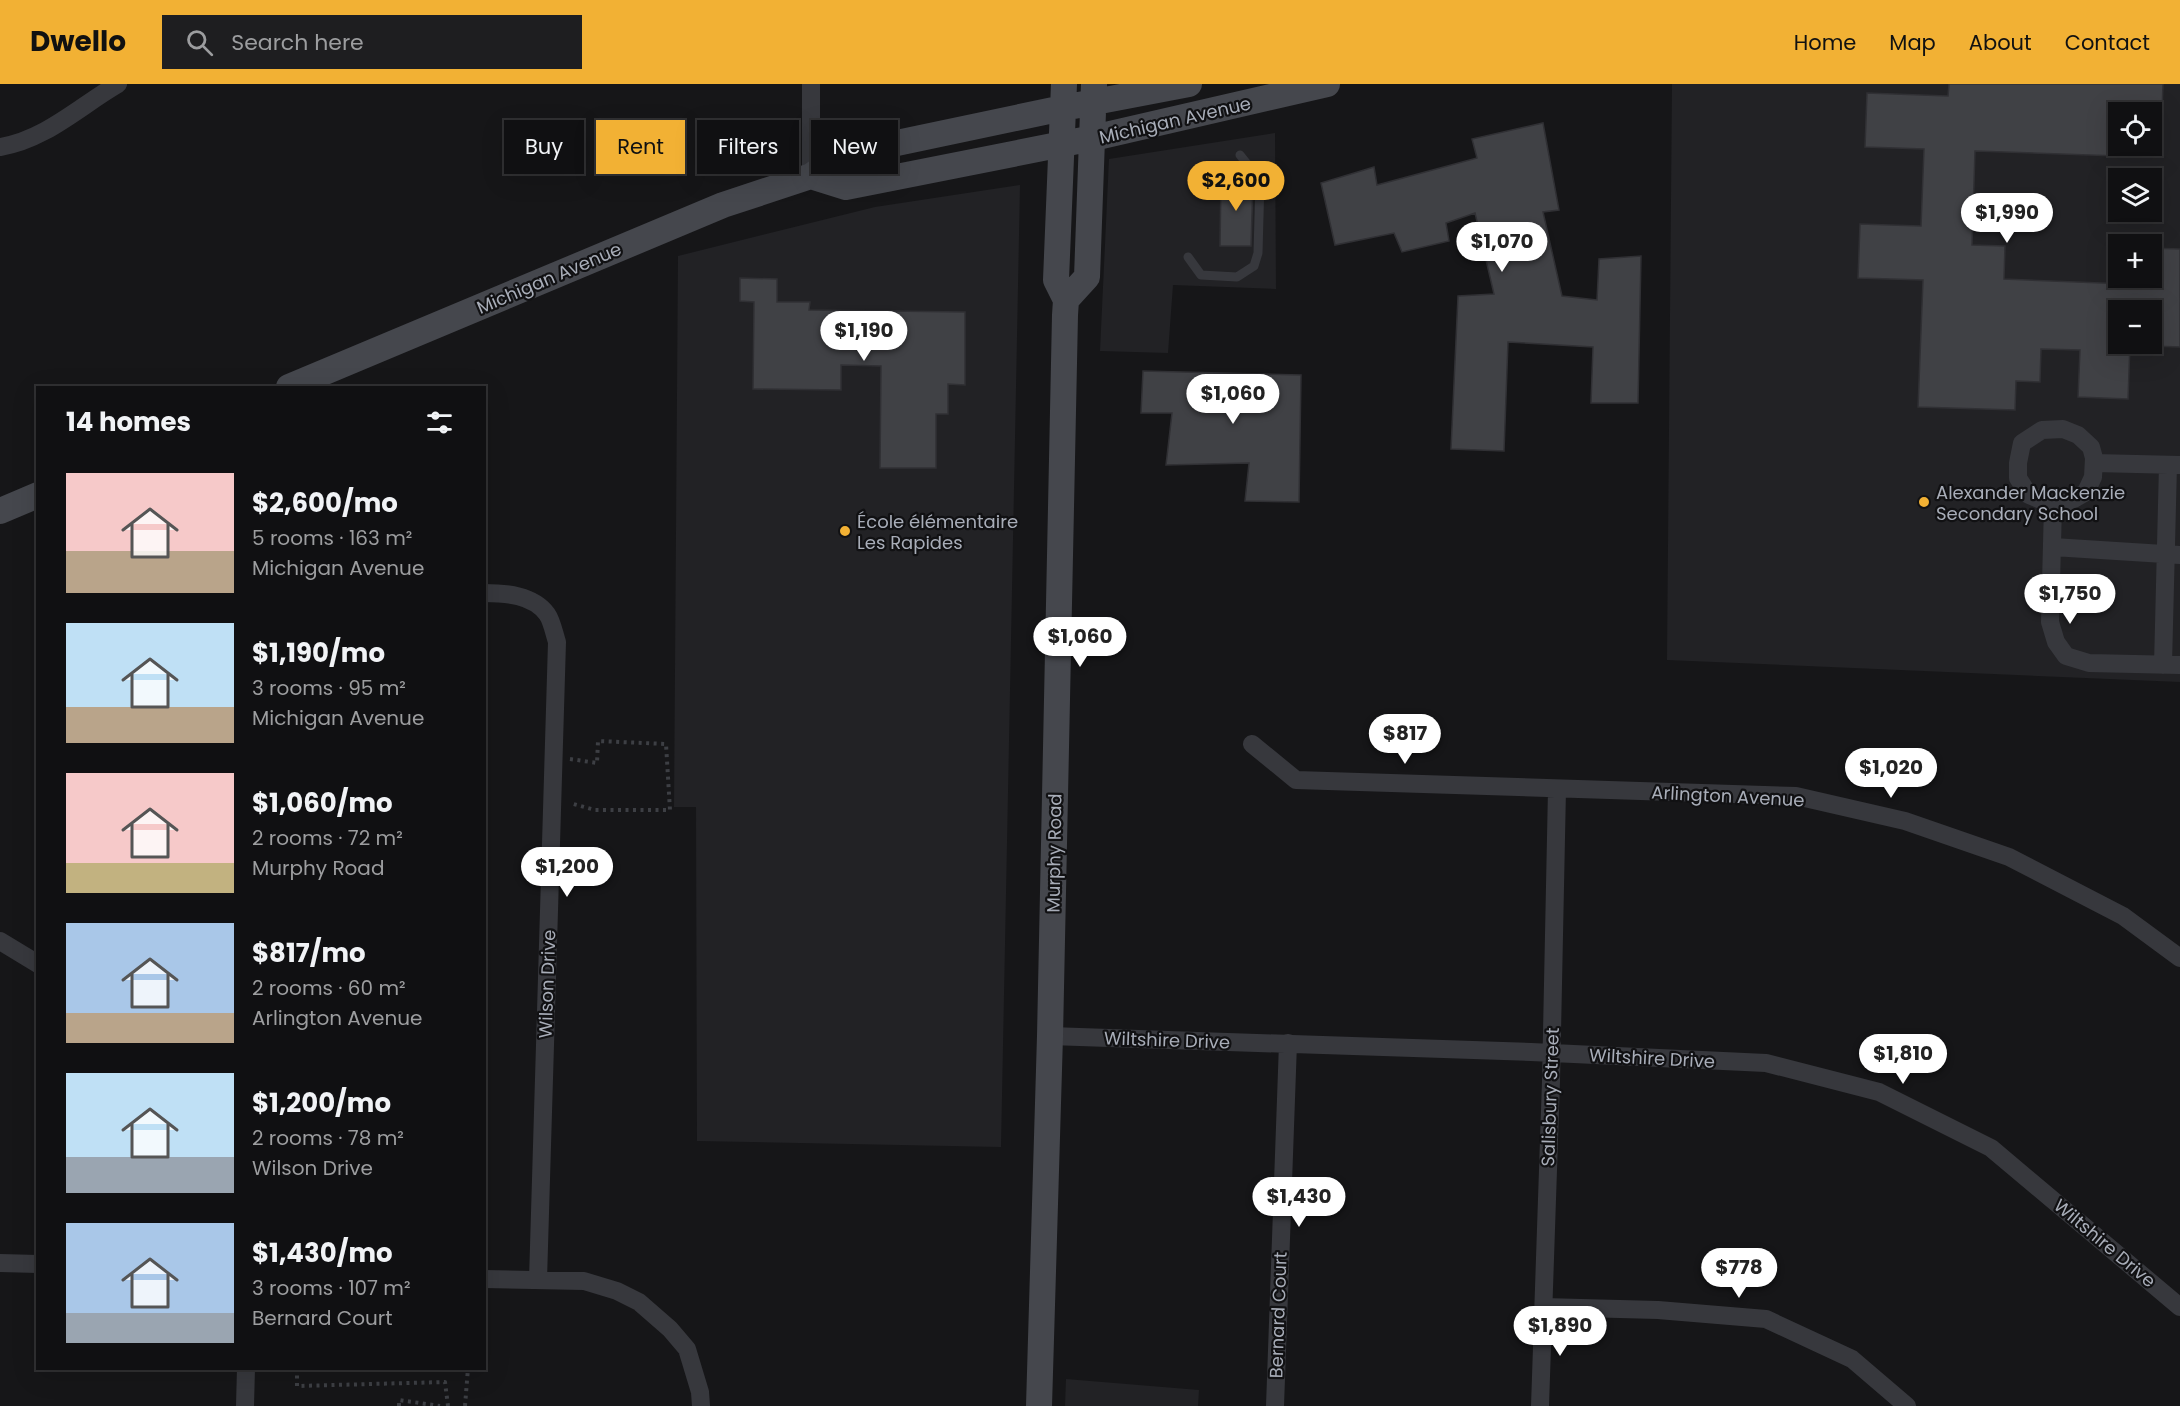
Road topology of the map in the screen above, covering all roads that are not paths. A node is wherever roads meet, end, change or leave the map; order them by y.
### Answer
1 (118, 84) edge
2 (811, 84) edge
3 (1189, 84) edge
4 (1327, 84) edge
5 (99, 89) edge
6 (1094, 93) edge
7 (1064, 96) edge
8 (1093, 138) junction
9 (1061, 144) junction
10 (0, 147) edge
11 (1240, 155) dead end
12 (811, 176) junction
13 (1188, 257) dead end
14 (1066, 300) junction
15 (291, 386) edge
16 (2094, 463) junction
17 (2174, 465) edge
18 (36, 496) edge
19 (2053, 505) junction
20 (0, 511) edge
21 (2053, 547) junction
22 (2173, 555) edge
23 (486, 593) edge
24 (2171, 665) edge
25 (1252, 744) dead end
26 (1557, 789) junction
27 (0, 941) edge
28 (2180, 958) edge
29 (36, 963) edge
30 (1050, 1036) junction
31 (1288, 1043) junction
32 (1551, 1053) junction
33 (0, 1263) edge
34 (36, 1264) edge
35 (486, 1279) edge
36 (538, 1280) junction
37 (2180, 1306) edge
38 (1544, 1307) junction
39 (246, 1370) edge
40 (1899, 1404) edge
41 (245, 1406) edge
42 (701, 1406) edge
43 (1039, 1406) edge
44 (1275, 1406) edge
45 (1540, 1406) edge

1 - 5 street
2 - 12 street
3 - 6 main road, Michigan Avenue
4 - 8 main road, Michigan Avenue
5 - 10 street
6 - 7 main road, Michigan Avenue
6 - 8 main road
7 - 9 main road, Murphy Road
7 - 12 main road, Michigan Avenue
8 - 9 main road, Michigan Avenue
8 - 14 main road
9 - 12 main road, Michigan Avenue
9 - 14 main road, Murphy Road
11 - 13 lane
12 - 15 main road, Michigan Avenue
14 - 30 main road, Murphy Road
16 - 17 street
16 - 19 street
16 - 19 street
17 - 22 street
18 - 20 main road
19 - 21 street
21 - 22 street
21 - 24 street
22 - 24 street
23 - 36 street, Wilson Drive
25 - 26 street, Arlington Avenue
26 - 28 street, Arlington Avenue
26 - 32 street, Salisbury Street
27 - 29 street
30 - 31 street, Wiltshire Drive
30 - 43 main road, Murphy Road
31 - 32 street, Wiltshire Drive
31 - 44 street, Bernard Court
32 - 37 street, Wiltshire Drive
32 - 38 street, Salisbury Street
33 - 34 street
35 - 36 street
36 - 42 street
38 - 40 street
38 - 45 street, Salisbury Street
39 - 41 street

